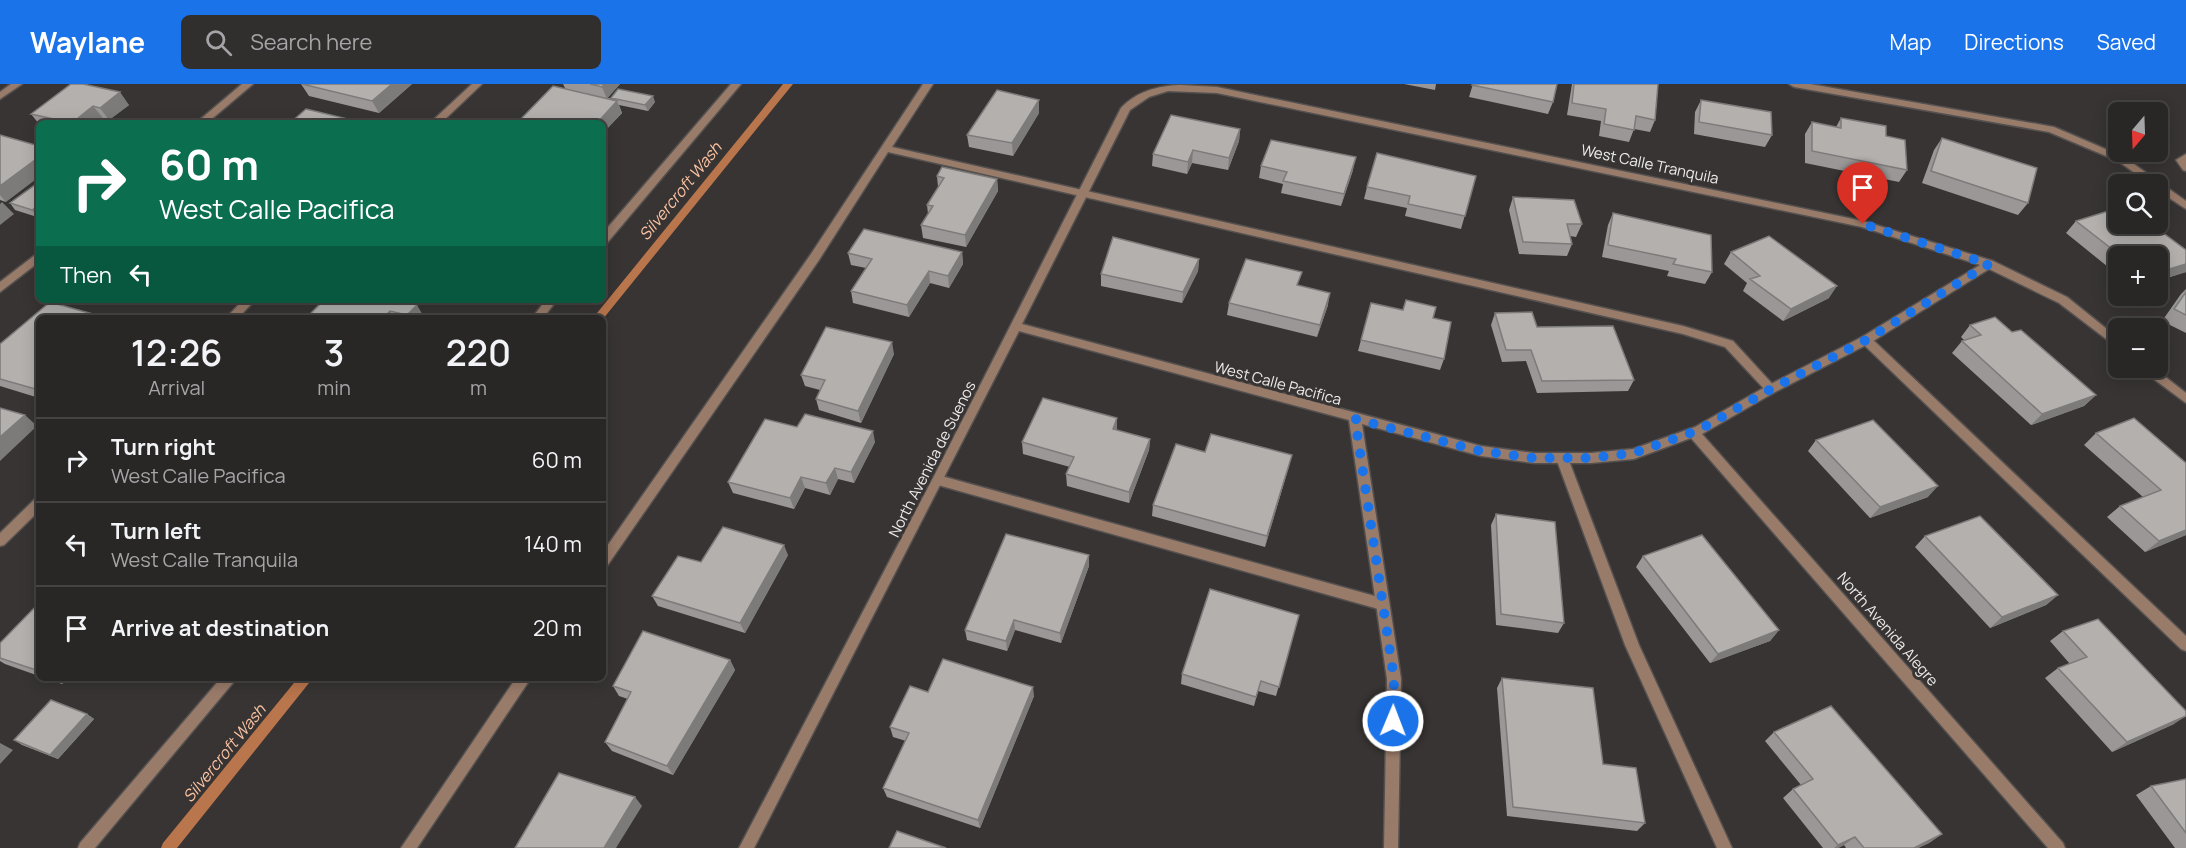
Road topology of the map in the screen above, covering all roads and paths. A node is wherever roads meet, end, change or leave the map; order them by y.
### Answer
1 (17, 84) edge
2 (248, 84) edge
3 (477, 84) edge
4 (736, 84) edge
5 (928, 84) edge
6 (1794, 84) edge
7 (1148, 88) edge
8 (0, 96) edge
9 (205, 120) edge
10 (438, 120) edge
11 (887, 149) junction
12 (2186, 157) edge
13 (2186, 168) edge
14 (2142, 174) edge
15 (1083, 193) junction
16 (2168, 193) edge
17 (2186, 206) edge
18 (606, 236) edge
19 (36, 258) edge
20 (1989, 264) junction
21 (0, 288) edge
22 (247, 303) edge
23 (550, 303) edge
24 (234, 315) edge
25 (540, 315) edge
26 (1017, 327) junction
27 (2108, 336) edge
28 (1866, 340) junction
29 (2160, 378) edge
30 (1771, 389) junction
31 (2186, 399) edge
32 (1355, 419) junction
33 (1693, 432) junction
34 (1562, 458) junction
35 (938, 480) junction
36 (36, 506) edge
37 (0, 541) edge
38 (606, 558) edge
39 (1382, 604) junction
40 (2186, 645) edge
41 (227, 681) edge
42 (522, 681) edge
43 (85, 848) edge
44 (408, 848) edge
45 (746, 848) edge
46 (1391, 848) edge
47 (1725, 848) edge
48 (2058, 848) edge

1 - 8 street
2 - 9 street
3 - 10 street
4 - 18 street
5 - 11 street
6 - 14 street
7 - 15 street, North Avenida de Suenos
7 - 20 street, West Calle Tranquila
11 - 15 street
11 - 38 street
12 - 13 street
15 - 26 street, North Avenida de Suenos
15 - 30 street
16 - 17 street
19 - 21 street
20 - 27 street, West Calle Tranquila
20 - 28 street, West Calle Pacifica
22 - 24 street
23 - 25 street
26 - 32 street, West Calle Pacifica
26 - 35 street, North Avenida de Suenos
28 - 30 street, West Calle Pacifica
28 - 40 street
29 - 31 street
30 - 33 street, West Calle Pacifica
32 - 34 street, West Calle Pacifica
32 - 39 street
33 - 34 street, West Calle Pacifica
33 - 48 street, North Avenida Alegre
34 - 47 street
35 - 39 street
35 - 45 street, North Avenida de Suenos
36 - 37 street
39 - 46 street
41 - 43 street
42 - 44 street

